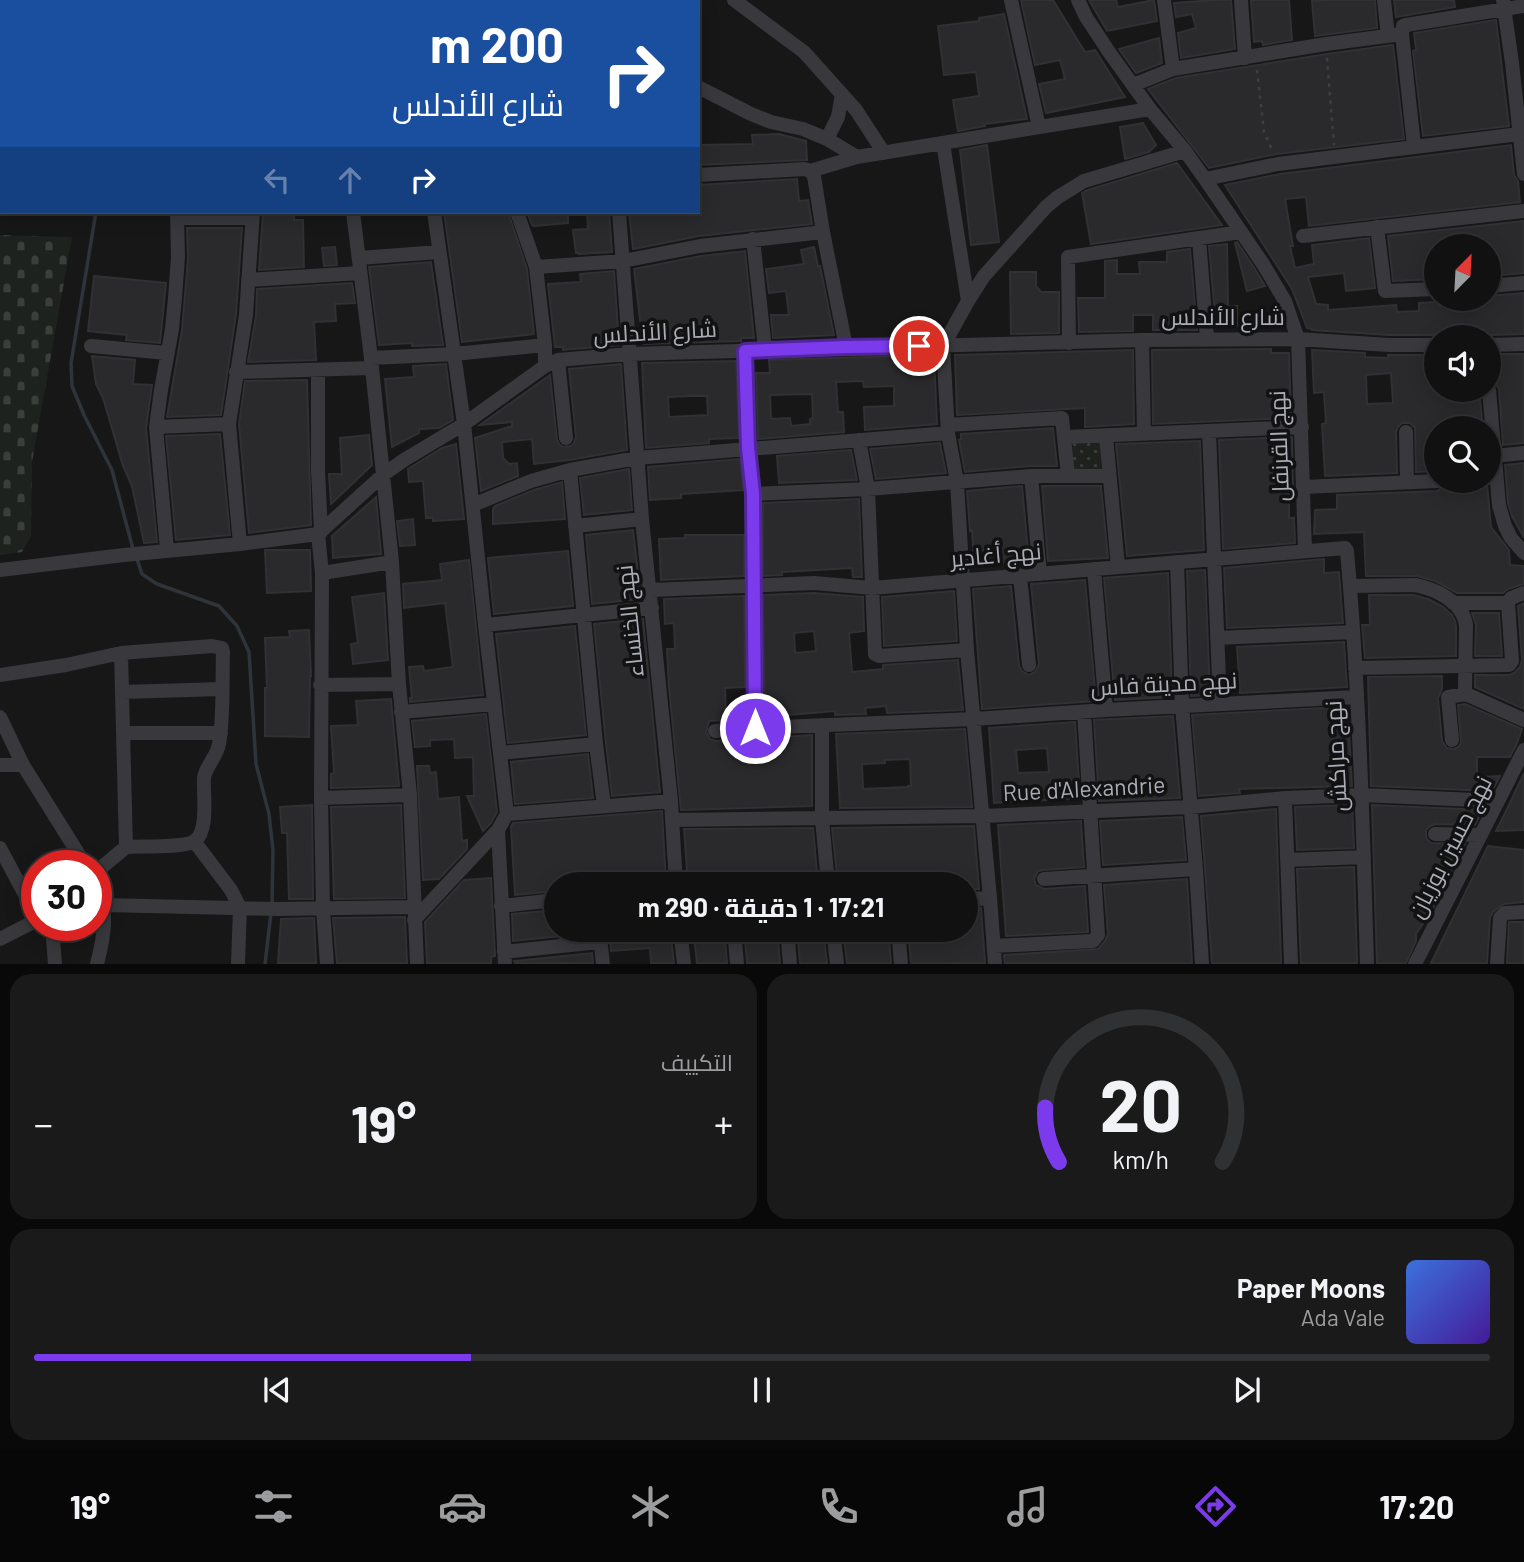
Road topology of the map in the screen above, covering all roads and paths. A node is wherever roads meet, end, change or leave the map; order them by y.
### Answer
1 (734, 0) edge
2 (1011, 0) edge
3 (1078, 0) edge
4 (1164, 0) edge
5 (1241, 0) edge
6 (1384, 0) edge
7 (1503, 5) edge
8 (1524, 6) edge
9 (1395, 35) junction
10 (1326, 44) junction
11 (1250, 57) junction
12 (1518, 62) edge
13 (1173, 69) junction
14 (1133, 85) junction
15 (700, 88) edge
16 (842, 94) junction
17 (1150, 109) junction
18 (1039, 127) junction
19 (827, 139) junction
20 (1521, 139) edge
21 (943, 143) junction
22 (1414, 146) junction
23 (1185, 151) junction
24 (884, 153) junction
25 (1335, 156) junction
26 (857, 157) junction
27 (1278, 163) junction
28 (810, 171) junction
29 (1524, 174) edge
30 (700, 175) edge
31 (1205, 179) junction
32 (1524, 211) edge
33 (353, 214) edge
34 (434, 214) edge
35 (517, 214) edge
36 (619, 214) edge
37 (178, 215) edge
38 (253, 215) edge
39 (1377, 227) junction
40 (823, 232) junction
41 (1241, 232) junction
42 (1303, 236) dead end
43 (753, 239) junction
44 (1199, 239) junction
45 (439, 252) junction
46 (623, 261) junction
47 (360, 266) junction
48 (536, 267) junction
49 (248, 280) junction
50 (1524, 283) edge
51 (1502, 285) edge
52 (1424, 290) edge
53 (968, 301) junction
54 (1298, 339) junction
55 (1142, 340) junction
56 (1207, 340) junction
57 (1069, 343) junction
58 (1524, 344) edge
59 (545, 345) junction
60 (1424, 345) edge
61 (1501, 345) edge
62 (91, 346) dead end
63 (943, 346) junction
64 (846, 347) junction
65 (765, 349) junction
66 (745, 351) junction
67 (167, 353) junction
68 (454, 354) junction
69 (629, 354) junction
70 (371, 363) junction
71 (552, 363) junction
72 (318, 371) junction
73 (236, 372) junction
74 (229, 424) junction
75 (464, 424) junction
76 (156, 427) junction
77 (1301, 427) junction
78 (948, 429) junction
79 (1209, 430) junction
80 (1406, 432) dead end
81 (1144, 434) junction
82 (1106, 436) junction
83 (1065, 437) junction
84 (566, 438) dead end
85 (859, 440) junction
86 (748, 448) junction
87 (1524, 453) edge
88 (1501, 455) edge
89 (637, 458) junction
90 (570, 470) junction
91 (384, 474) junction
92 (1031, 476) junction
93 (1068, 476) junction
94 (1109, 476) junction
95 (1424, 481) edge
96 (957, 482) junction
97 (1407, 482) junction
98 (1303, 486) junction
99 (868, 489) junction
100 (1496, 493) edge
101 (753, 494) junction
102 (472, 505) junction
103 (642, 519) junction
104 (575, 526) junction
105 (319, 533) junction
106 (240, 544) junction
107 (1345, 548) joint
108 (167, 551) junction
109 (1306, 551) junction
110 (1524, 553) edge
111 (1214, 559) junction
112 (393, 562) junction
113 (1177, 562) junction
114 (1118, 567) junction
115 (1094, 569) junction
116 (0, 570) edge
117 (322, 573) junction
118 (1040, 574) junction
119 (1020, 576) junction
120 (962, 581) junction
121 (755, 586) junction
122 (1350, 586) junction
123 (872, 588) junction
124 (651, 590) junction
125 (1524, 593) edge
126 (1453, 603) junction
127 (1508, 603) junction
128 (652, 608) junction
129 (584, 615) junction
130 (485, 625) junction
131 (1352, 632) junction
132 (1217, 638) junction
133 (967, 650) junction
134 (121, 653) junction
135 (1029, 665) dead end
136 (1466, 666) junction
137 (1355, 668) junction
138 (0, 675) edge
139 (399, 684) junction
140 (320, 685) junction
141 (222, 689) junction
142 (122, 692) junction
143 (1466, 694) junction
144 (1356, 696) junction
145 (494, 704) junction
146 (1220, 704) junction
147 (1182, 706) junction
148 (1106, 710) junction
149 (401, 712) junction
150 (1084, 712) junction
151 (0, 717) edge
152 (974, 719) junction
153 (1524, 720) edge
154 (822, 725) junction
155 (755, 728) junction
156 (715, 731) dead end
157 (123, 733) junction
158 (221, 733) junction
159 (6, 737) edge
160 (1452, 740) dead end
161 (596, 744) junction
162 (1524, 750) edge
163 (500, 753) junction
164 (0, 765) edge
165 (23, 765) junction
166 (410, 795) junction
167 (1361, 795) junction
168 (321, 798) junction
169 (1285, 799) junction
170 (1498, 801) junction
171 (671, 802) junction
172 (604, 806) junction
173 (1190, 807) junction
174 (1090, 812) junction
175 (507, 814) junction
176 (983, 816) junction
177 (822, 819) junction
178 (672, 820) junction
179 (498, 830) junction
180 (1435, 834) dead end
181 (1481, 835) junction
182 (194, 841) junction
183 (126, 846) junction
184 (0, 848) edge
185 (76, 850) edge
186 (1364, 857) junction
187 (112, 858) edge
188 (1287, 860) junction
189 (1196, 869) junction
190 (675, 872) edge
191 (827, 872) edge
192 (1094, 876) junction
193 (1044, 879) dead end
194 (21, 888) edge
195 (978, 898) edge
196 (990, 898) junction
197 (544, 901) edge
198 (112, 905) edge
199 (501, 906) junction
200 (246, 908) junction
201 (323, 909) junction
202 (1524, 912) edge
203 (414, 913) junction
204 (21, 927) edge
205 (0, 938) edge
206 (53, 941) edge
207 (102, 941) edge
208 (574, 942) edge
209 (601, 942) edge
210 (681, 942) edge
211 (735, 942) edge
212 (788, 942) edge
213 (834, 942) edge
214 (899, 942) edge
215 (994, 946) junction
216 (504, 958) edge
217 (55, 964) edge
218 (97, 964) edge
219 (238, 964) edge
220 (327, 964) edge
221 (417, 964) edge
222 (603, 964) edge
223 (684, 964) edge
224 (737, 964) edge
225 (790, 964) edge
226 (837, 964) edge
227 (901, 964) edge
228 (995, 964) edge
229 (1202, 964) edge
230 (1291, 964) edge
231 (1367, 964) edge
232 (1415, 964) edge
233 (1497, 964) edge

1 - 16 street
2 - 18 street
3 - 14 street, نهج القرنفل
4 - 13 street
5 - 11 street
6 - 9 street
7 - 8 street
7 - 9 street
7 - 12 street
9 - 10 street
9 - 22 street
10 - 11 street
10 - 25 path
11 - 13 street
11 - 27 path
12 - 20 street
13 - 14 street
14 - 17 street, نهج القرنفل
15 - 19 street
16 - 19 street
16 - 24 street
17 - 18 street
17 - 23 street, نهج القرنفل
18 - 21 street
19 - 26 street
20 - 22 street
20 - 29 street
21 - 24 street
21 - 53 street
22 - 25 street
23 - 31 street, نهج القرنفل
23 - 53 street
24 - 26 street
25 - 27 street
26 - 28 street
27 - 31 street
28 - 30 street
28 - 40 street
31 - 41 street, نهج القرنفل
32 - 39 street
33 - 47 street
34 - 45 street
35 - 48 street
36 - 46 street, نهج الخنساء
37 - 38 street
37 - 67 street
38 - 49 street
39 - 42 street
39 - 52 street
40 - 43 street
40 - 64 street
41 - 44 street
41 - 54 street, نهج القرنفل
43 - 46 street
43 - 65 street
44 - 56 street
44 - 57 street
45 - 47 street
45 - 68 street
46 - 48 street
46 - 69 street, نهج الخنساء
47 - 49 street
47 - 70 street
48 - 59 street
49 - 73 street
50 - 51 street
53 - 63 street
54 - 56 street, شارع الأندلس
54 - 60 street, شارع الأندلس
54 - 77 street, نهج القرنفل
55 - 56 street, شارع الأندلس
55 - 57 street, شارع الأندلس
55 - 81 street
57 - 63 street, شارع الأندلس
58 - 61 street
59 - 68 street
59 - 71 street
62 - 67 street
63 - 64 street, شارع الأندلس
63 - 78 street
64 - 65 street, شارع الأندلس
65 - 66 street, شارع الأندلس
66 - 69 street, شارع الأندلس
66 - 86 street
67 - 76 street
68 - 70 street
68 - 75 street
69 - 71 street, شارع الأندلس
69 - 89 street, نهج الخنساء
70 - 72 street
70 - 91 street
71 - 75 street
71 - 84 street
72 - 73 street
72 - 105 street
73 - 74 street
74 - 76 street
74 - 106 street
75 - 91 street
75 - 102 street
76 - 108 street
77 - 79 street
77 - 98 street, نهج القرنفل
78 - 83 street
78 - 85 street
78 - 96 street
79 - 81 street
79 - 111 street
80 - 97 street
81 - 82 street
82 - 83 street
82 - 94 street
83 - 93 street
85 - 86 street
85 - 99 street
86 - 89 street
86 - 101 street
87 - 88 street
89 - 90 street
89 - 103 street, نهج الخنساء
90 - 102 street
90 - 104 street
91 - 105 street
91 - 112 street
92 - 93 street
92 - 96 street
92 - 118 street
93 - 94 street
94 - 114 street
95 - 97 street
96 - 99 street
96 - 120 street
97 - 98 street
98 - 109 street, نهج القرنفل
99 - 101 street
99 - 123 street
100 - 110 street
101 - 121 street
102 - 130 street
103 - 104 street
103 - 124 street, نهج الخنساء
104 - 129 street
105 - 106 street
105 - 117 street
106 - 108 street
107 - 109 street, نهج أغادير
107 - 122 street, نهج مراكش
108 - 116 street
109 - 111 street, نهج أغادير
111 - 113 street, نهج أغادير
111 - 132 street
112 - 117 street
112 - 139 street
113 - 114 street, نهج أغادير
113 - 147 street
114 - 115 street, نهج أغادير
115 - 118 street, نهج أغادير
115 - 148 street
117 - 140 street
118 - 119 street, نهج أغادير
119 - 120 street, نهج أغادير
119 - 135 street
120 - 123 street, نهج أغادير
120 - 133 street
121 - 123 street, نهج أغادير
121 - 124 street, نهج أغادير
121 - 155 street
122 - 126 street
122 - 131 street, نهج مراكش
123 - 133 street
124 - 128 street, نهج الخنساء
125 - 127 street
126 - 127 street
126 - 136 street
127 - 136 street
128 - 129 street
128 - 171 street, نهج الخنساء
129 - 130 street
129 - 161 street
130 - 145 street
131 - 132 street
131 - 137 street, نهج مراكش
132 - 146 street
133 - 152 street
134 - 138 street
134 - 141 street
134 - 142 street
136 - 137 street
136 - 143 street
137 - 144 street, نهج مراكش
139 - 140 street
139 - 149 street
140 - 168 street
141 - 142 street
141 - 158 street
142 - 157 street
143 - 153 street
143 - 160 street
144 - 146 street, نهج مدينة فاس
144 - 167 street, نهج مراكش
145 - 149 street
145 - 163 street
146 - 147 street, نهج مدينة فاس
147 - 148 street, نهج مدينة فاس
147 - 173 street
148 - 150 street, نهج مدينة فاس
149 - 166 street
150 - 152 street, نهج مدينة فاس
150 - 174 street
151 - 159 street
152 - 154 street, نهج مدينة فاس
152 - 176 street
154 - 155 street, نهج مدينة فاس
154 - 177 street
155 - 156 street, نهج مدينة فاس
157 - 158 street
157 - 183 street
158 - 182 street
159 - 165 street
161 - 163 street
161 - 172 street
162 - 170 street, نهج حسين بوزيان
163 - 175 street
164 - 165 street
165 - 185 street
166 - 168 street
166 - 203 street
167 - 169 street, Rue d'Alexandrie
167 - 170 street, Rue d'Alexandrie
167 - 186 street, نهج مراكش
168 - 201 street
169 - 173 street, Rue d'Alexandrie
169 - 188 street
170 - 181 street, نهج حسين بوزيان
171 - 172 street
171 - 178 street, نهج الخنساء
172 - 175 street
173 - 174 street, Rue d'Alexandrie
173 - 189 street
174 - 176 street, Rue d'Alexandrie
174 - 192 street
175 - 179 street
176 - 177 street, Rue d'Alexandrie
176 - 196 street
177 - 178 street, Rue d'Alexandrie
177 - 191 street
178 - 190 street, نهج الخنساء
179 - 199 street
179 - 203 street
180 - 181 street
181 - 232 street, نهج حسين بوزيان
182 - 183 street
182 - 200 street
183 - 187 street
184 - 194 street
186 - 188 street
186 - 231 street, نهج مراكش
188 - 230 street
189 - 192 street
189 - 229 street
192 - 193 street
192 - 215 street
195 - 196 street
196 - 215 street
197 - 199 street
198 - 200 street
199 - 216 street
200 - 201 street
200 - 219 street
201 - 203 street
201 - 220 street
202 - 233 street
203 - 221 street
204 - 205 street
206 - 217 street
207 - 218 street
208 - 216 street
209 - 222 street
210 - 223 street
211 - 224 street
212 - 225 street
213 - 226 street
214 - 227 street
215 - 228 street

